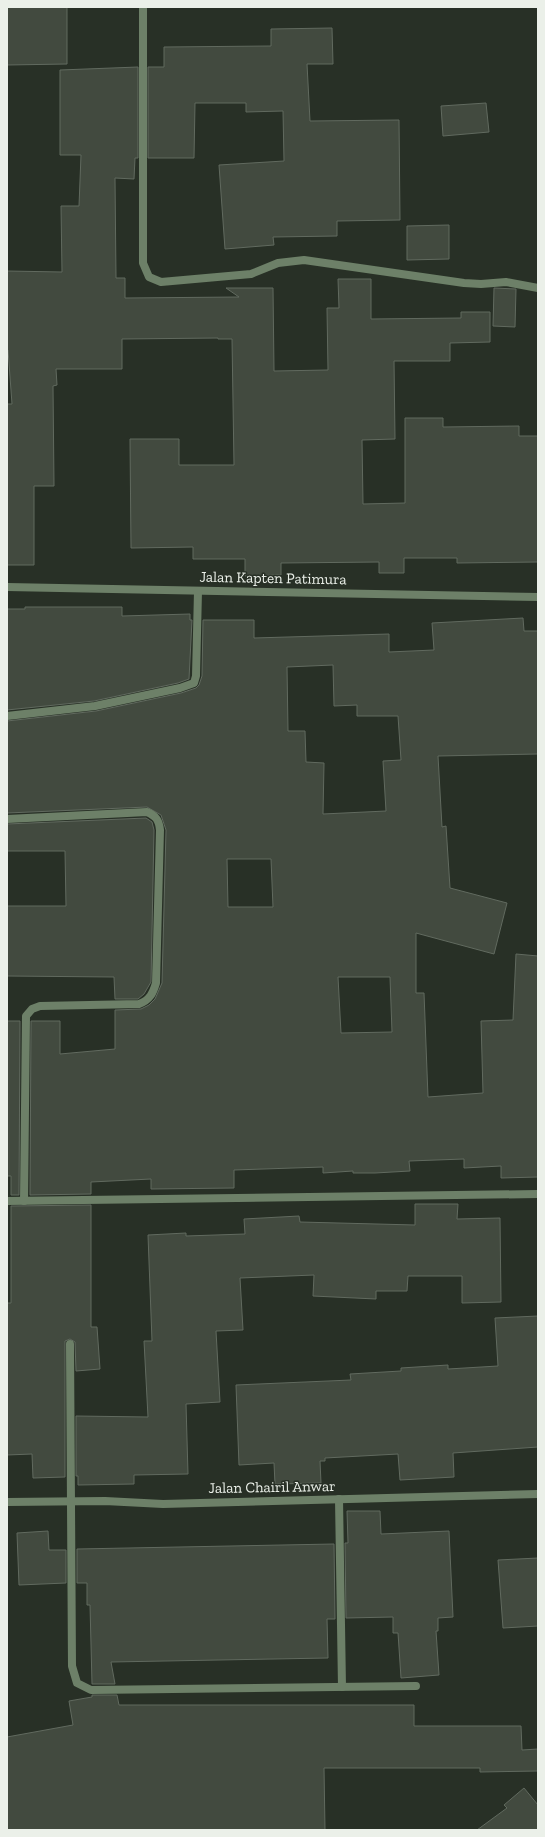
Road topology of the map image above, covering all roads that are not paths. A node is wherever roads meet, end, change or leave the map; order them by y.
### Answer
1 (143, 7) edge
2 (538, 288) edge
3 (7, 587) edge
4 (198, 591) junction
5 (538, 597) edge
6 (7, 716) edge
7 (7, 819) edge
8 (538, 1194) edge
9 (7, 1201) edge
10 (24, 1201) junction
11 (70, 1344) dead end
12 (538, 1494) edge
13 (339, 1499) junction
14 (7, 1502) edge
15 (70, 1502) junction
16 (416, 1686) dead end
17 (342, 1687) junction

1 - 2 street
3 - 4 street, Jalan Kapten Patimura
4 - 5 street, Jalan Kapten Patimura
4 - 6 street
7 - 10 street
8 - 10 street
9 - 10 street
11 - 15 street
12 - 13 street, Jalan Chairil Anwar
13 - 15 street, Jalan Chairil Anwar
13 - 17 street
14 - 15 street, Jalan Chairil Anwar
15 - 17 street
16 - 17 street

